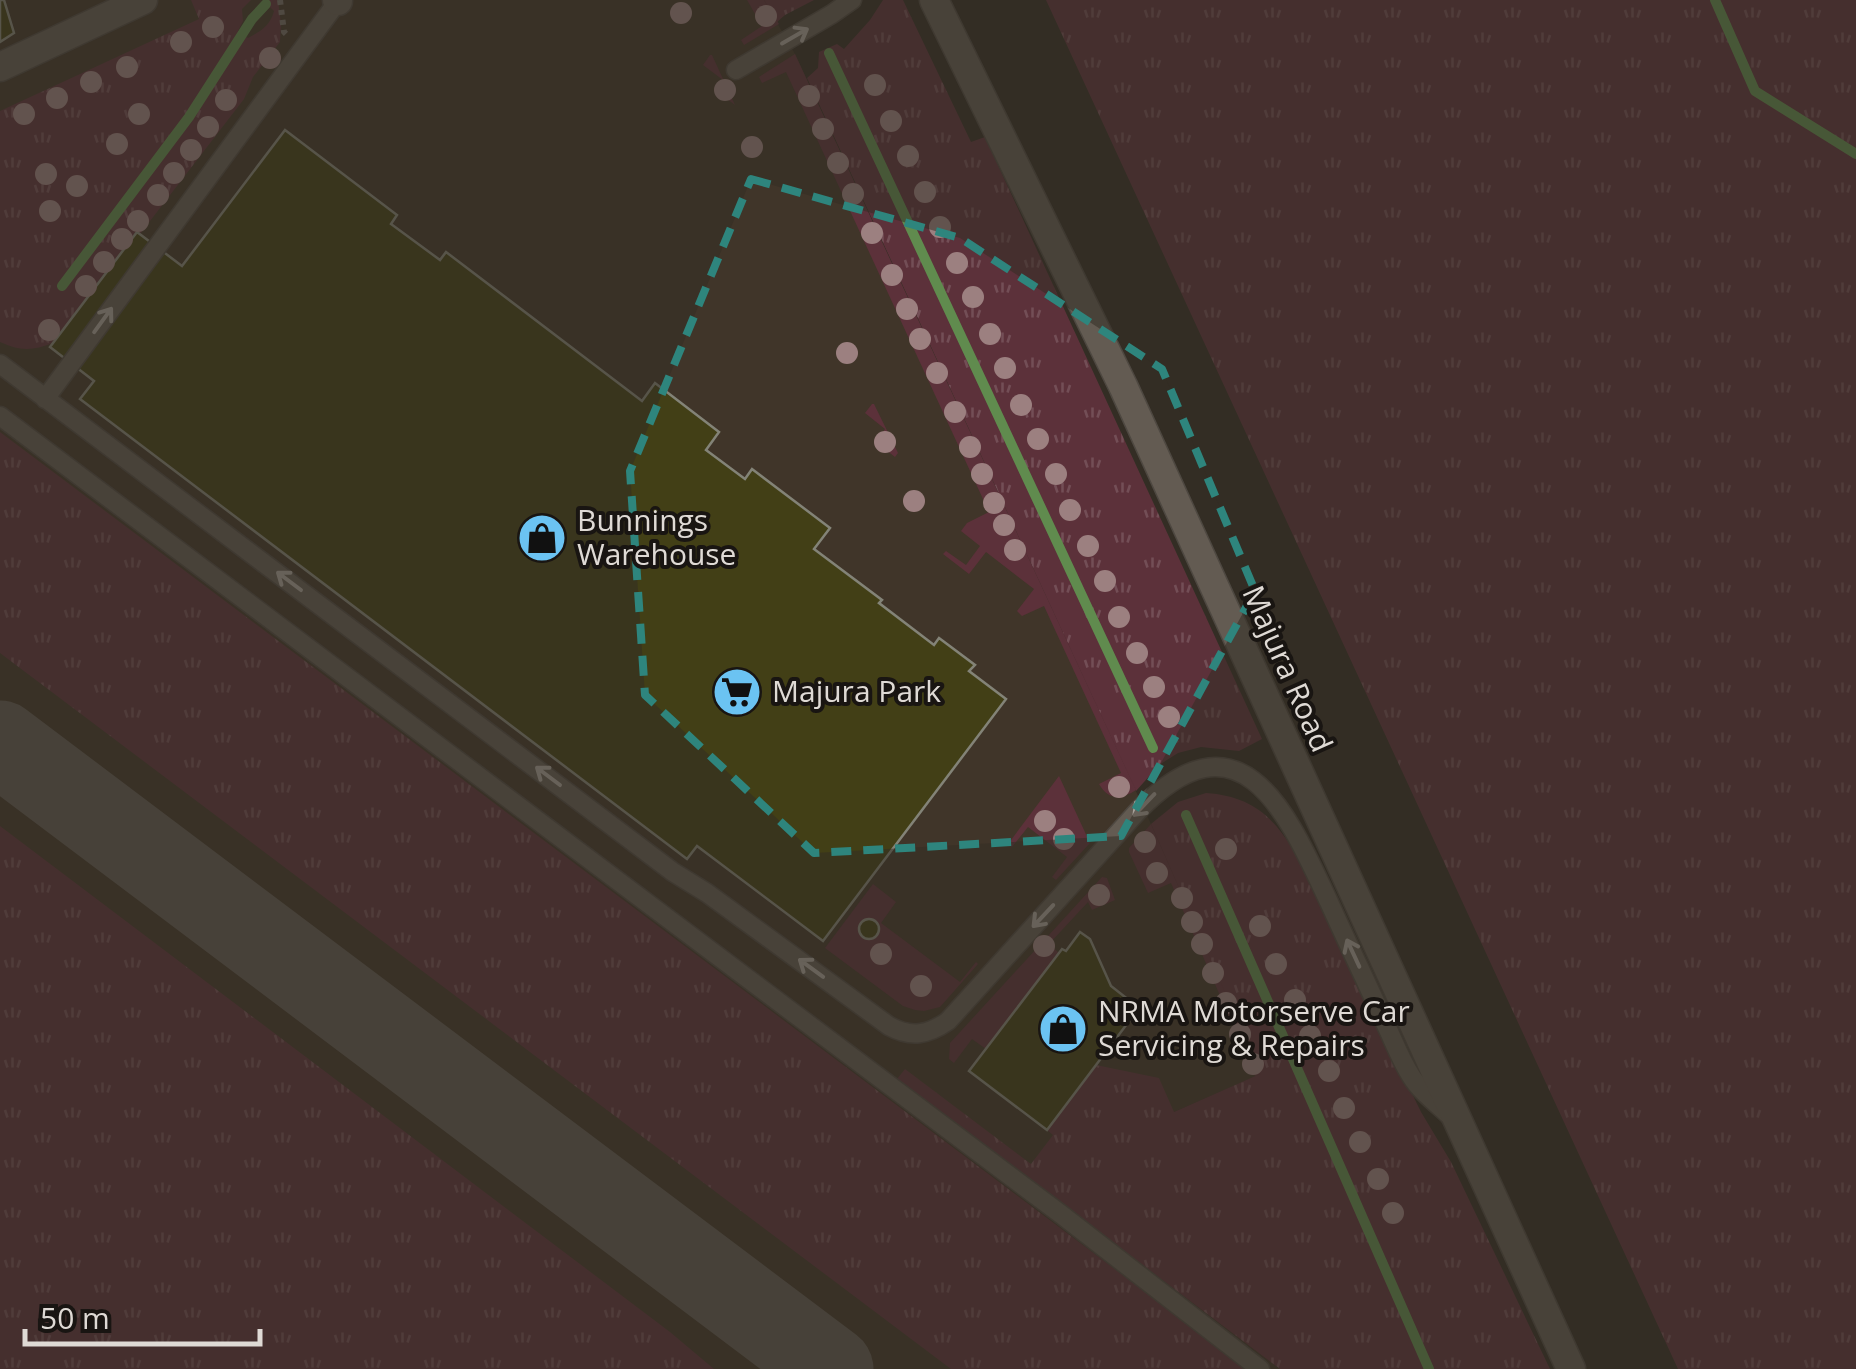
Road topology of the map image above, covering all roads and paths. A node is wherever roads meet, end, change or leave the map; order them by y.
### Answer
1 (143, 0) edge
2 (338, 0) edge
3 (852, 0) edge
4 (934, 0) edge
5 (0, 67) edge
6 (736, 70) dead end
7 (0, 364) edge
8 (45, 399) junction
9 (0, 416) edge
10 (1457, 1123) junction
11 (1260, 1369) edge
12 (1571, 1369) edge

1 - 5 main road
8 -> 2 lane
6 -> 3 lane
4 - 10 main road, Majura Road
7 - 8 lane
10 -> 8 lane
9 - 11 lane
10 - 12 main road, Majura Road

